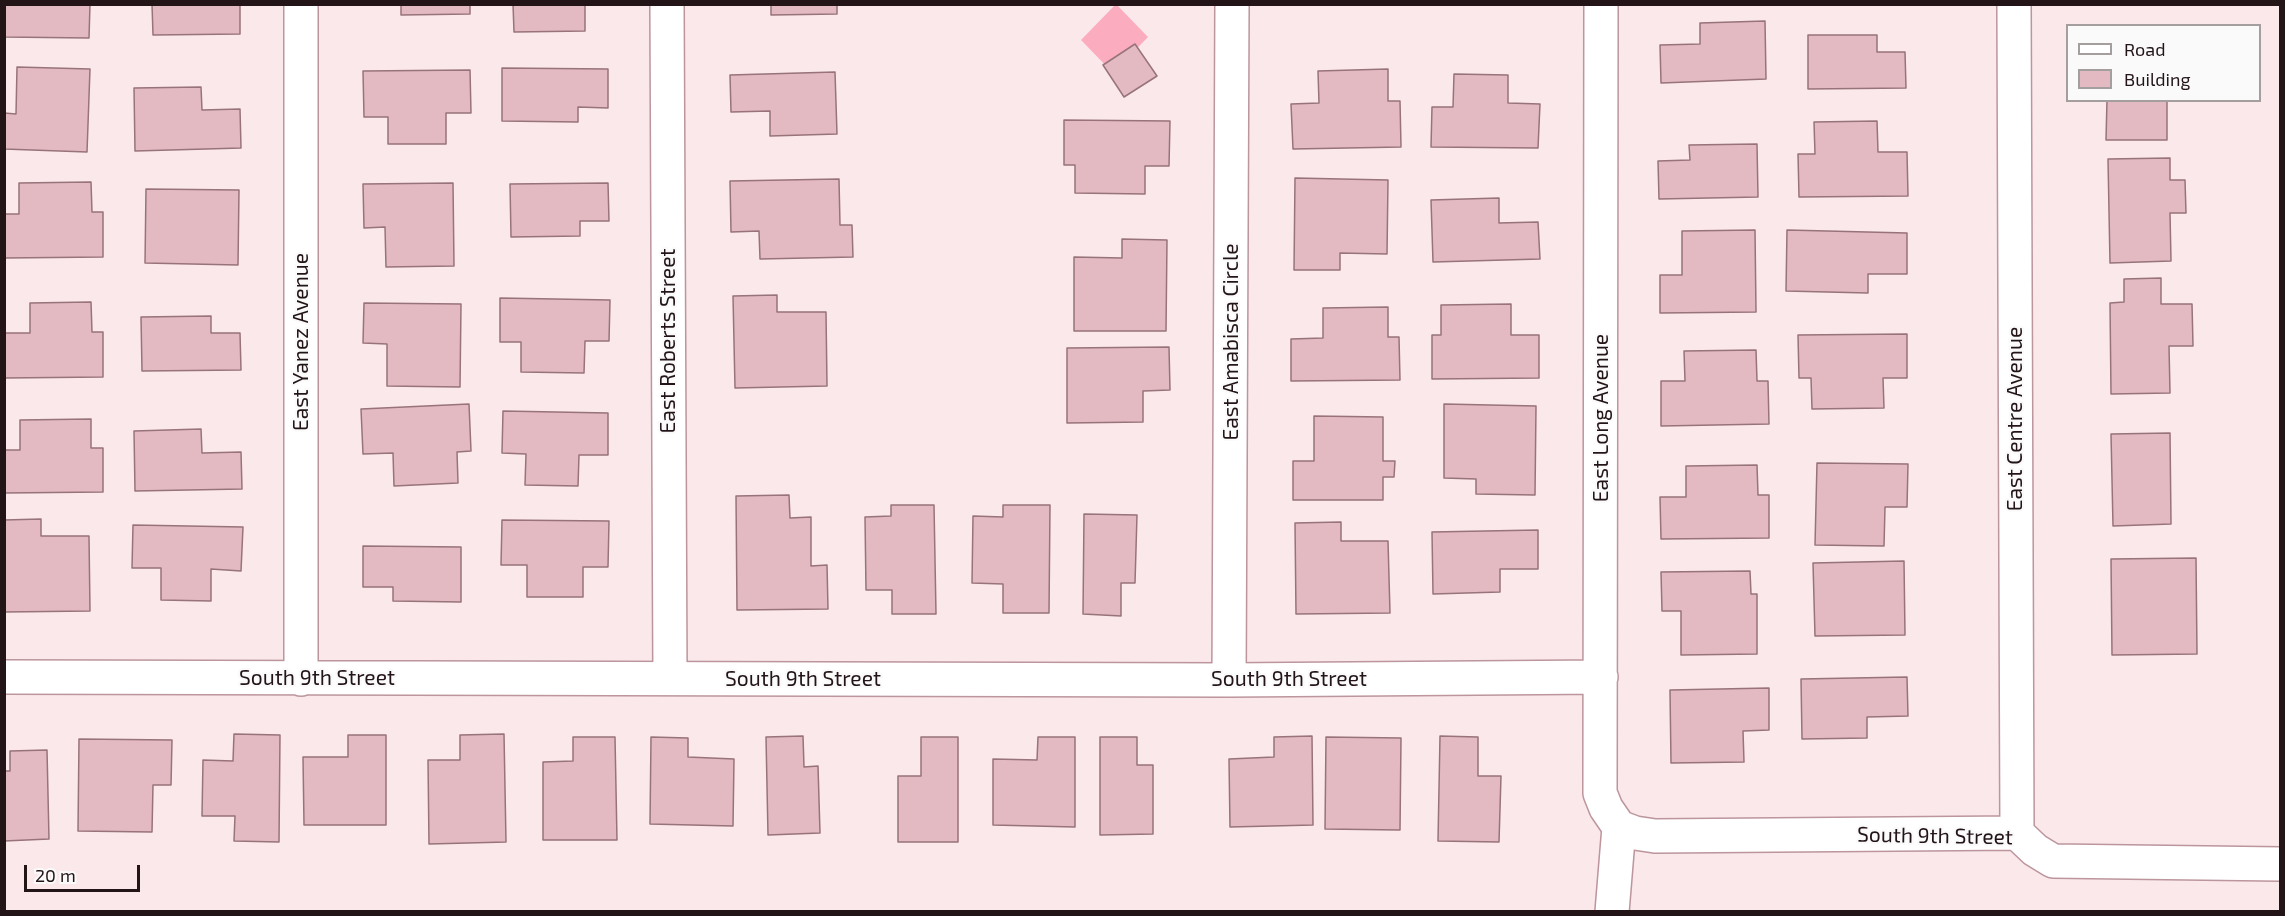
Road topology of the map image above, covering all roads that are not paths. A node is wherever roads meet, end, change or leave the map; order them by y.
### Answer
1 (301, 4) edge
2 (668, 4) edge
3 (1232, 4) edge
4 (1601, 4) edge
5 (2014, 4) edge
6 (1601, 676) junction
7 (4, 677) edge
8 (670, 678) junction
9 (301, 679) junction
10 (1229, 680) junction
11 (1619, 827) junction
12 (2017, 834) junction
13 (2280, 864) edge
14 (1612, 912) edge

1 - 9 street, East Yanez Avenue
2 - 8 street, East Roberts Street
3 - 10 street, East Amabisca Circle
4 - 6 street, East Long Avenue
5 - 12 street, East Centre Avenue
6 - 10 street, South 9th Street
6 - 11 street, East Long Avenue
7 - 9 street, South 9th Street
8 - 9 street, South 9th Street
8 - 10 street, South 9th Street
11 - 12 street, South 9th Street
11 - 14 street
12 - 13 street, South 9th Street

